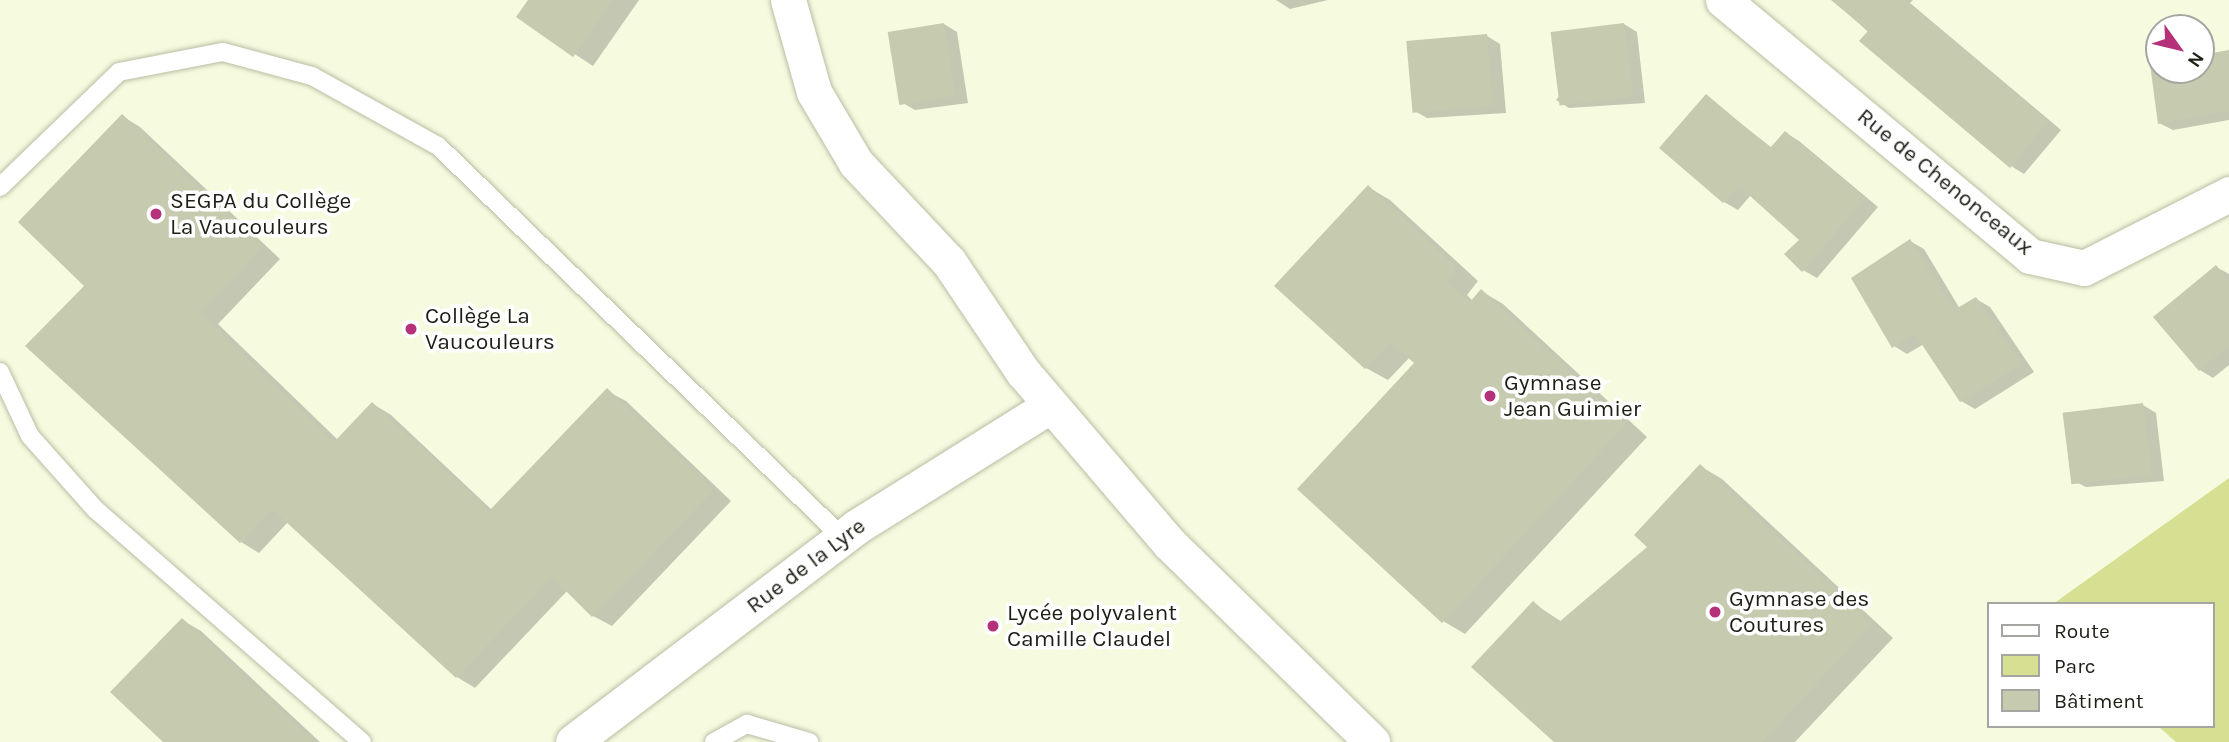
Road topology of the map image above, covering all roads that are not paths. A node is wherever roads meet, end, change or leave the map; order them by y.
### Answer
1 (788, 0) edge
2 (1723, 0) edge
3 (0, 187) edge
4 (2229, 194) edge
5 (0, 372) edge
6 (1051, 406) junction
7 (842, 537) junction
8 (362, 742) edge
9 (573, 742) edge
10 (714, 742) edge
11 (809, 742) edge
12 (1372, 742) edge

1 - 6 street
2 - 4 street, Rue de Chenonceaux
3 - 7 lane
5 - 8 lane
6 - 7 street, Rue de la Lyre
6 - 12 street
7 - 9 street, Rue de la Lyre
10 - 11 lane

